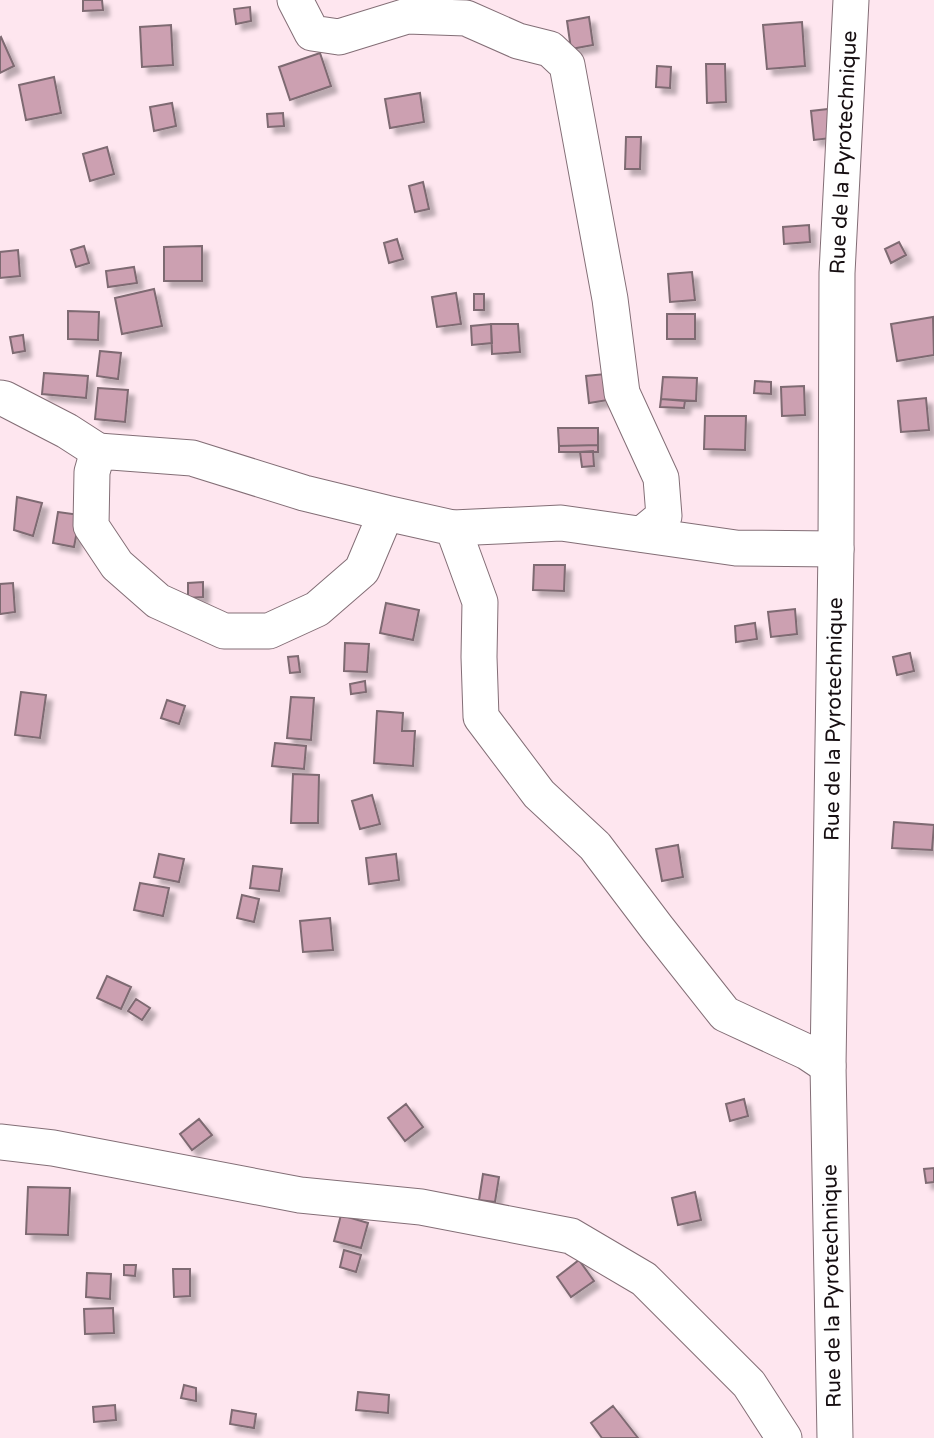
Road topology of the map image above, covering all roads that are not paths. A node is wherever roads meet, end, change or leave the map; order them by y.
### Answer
1 (295, 0) edge
2 (851, 0) edge
3 (0, 398) edge
4 (98, 451) junction
5 (386, 513) junction
6 (453, 528) junction
7 (642, 534) junction
8 (835, 549) junction
9 (828, 1066) junction
10 (0, 1142) edge
11 (784, 1438) edge
12 (835, 1438) edge

1 - 7 street
2 - 8 street, Rue de la Pyrotechnique
3 - 4 street
4 - 5 street
4 - 5 street
5 - 6 street
6 - 7 street
6 - 9 street
7 - 8 street
8 - 9 street, Rue de la Pyrotechnique
9 - 12 street, Rue de la Pyrotechnique
10 - 11 street

